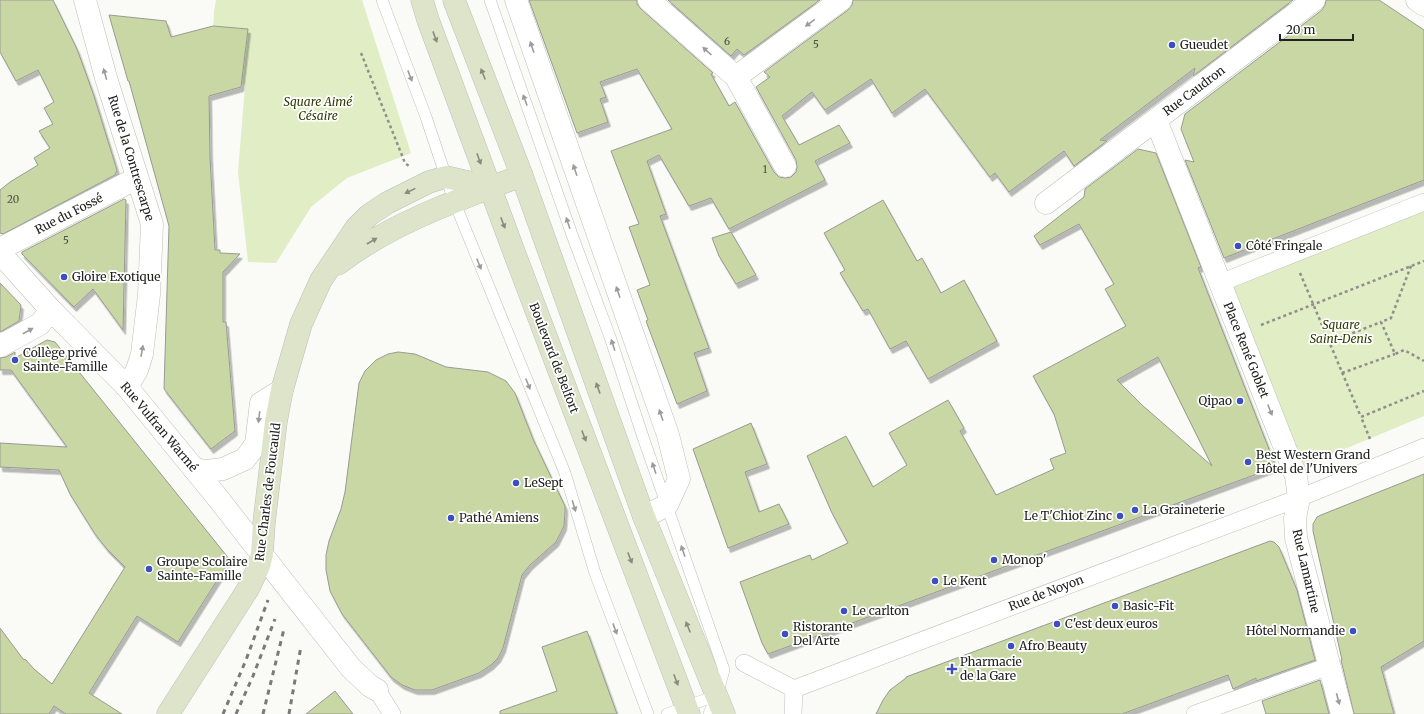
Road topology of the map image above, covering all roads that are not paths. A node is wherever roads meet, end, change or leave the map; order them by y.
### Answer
1 (84, 0) edge
2 (382, 0) edge
3 (422, 0) edge
4 (454, 0) edge
5 (490, 0) edge
6 (516, 0) edge
7 (649, 0) edge
8 (841, 0) edge
9 (1314, 0) edge
10 (1417, 0) edge
11 (1424, 5) edge
12 (736, 77) junction
13 (1156, 120) junction
14 (785, 166) dead end
15 (522, 176) junction
16 (138, 178) junction
17 (438, 180) junction
18 (489, 187) junction
19 (454, 201) junction
20 (1424, 202) edge
21 (1046, 203) dead end
22 (0, 248) edge
23 (0, 253) edge
24 (329, 271) junction
25 (1220, 283) junction
26 (51, 310) junction
27 (0, 346) edge
28 (127, 387) junction
29 (282, 390) junction
30 (1424, 447) edge
31 (194, 469) junction
32 (1299, 498) junction
33 (667, 505) junction
34 (644, 517) junction
35 (262, 554) junction
36 (744, 663) dead end
37 (1329, 666) junction
38 (794, 689) junction
39 (377, 690) joint
40 (717, 708) edge
41 (681, 712) edge
42 (168, 714) edge
43 (392, 714) edge
44 (648, 714) edge
45 (793, 714) edge
46 (1195, 714) edge
47 (1342, 714) edge

16 -> 1 street, Rue de la Contrescarpe
2 -> 17 lane
3 -> 18 main road, Boulevard de Belfort
15 -> 4 main road
33 -> 5 lane
33 -> 6 street
12 -> 7 street
8 -> 12 street
9 - 13 street, Rue Caudron
10 - 11 street
12 - 14 street
13 - 21 street
13 - 25 street, Rue Caudron
15 - 18 main road, Rue Charles de Foucauld
34 -> 15 main road
16 - 22 street, Rue du Fossé
28 -> 16 street, Rue de la Contrescarpe
17 - 18 main road
17 - 19 lane
17 -> 24 main road, Rue Charles de Foucauld
18 - 19 main road, Rue Charles de Foucauld
18 -> 41 main road, Boulevard de Belfort
24 -> 19 main road, Rue Charles de Foucauld
19 -> 44 lane
20 - 25 street
23 - 26 street, Rue Vulfran Warmé
24 - 29 main road, Rue Charles de Foucauld
25 -> 32 street, Place René Goblet
27 -> 26 street
26 - 28 street, Rue Vulfran Warmé
28 - 31 street, Rue Vulfran Warmé
29 -> 31 street, Rue Charles de Foucauld
29 - 35 main road, Rue Charles de Foucauld
30 - 32 street
31 - 35 street, Rue Vulfran Warmé
32 - 37 street, Rue Lamartine
32 - 38 street, Rue de Noyon
33 - 34 street
40 -> 33 lane
40 -> 34 main road
35 - 39 street, Rue Vulfran Warmé
35 - 42 main road, Rue Charles de Foucauld
36 - 38 street
37 - 46 street
37 -> 47 street, Rue Lamartine
38 - 45 street
39 - 43 street
40 - 41 lane

